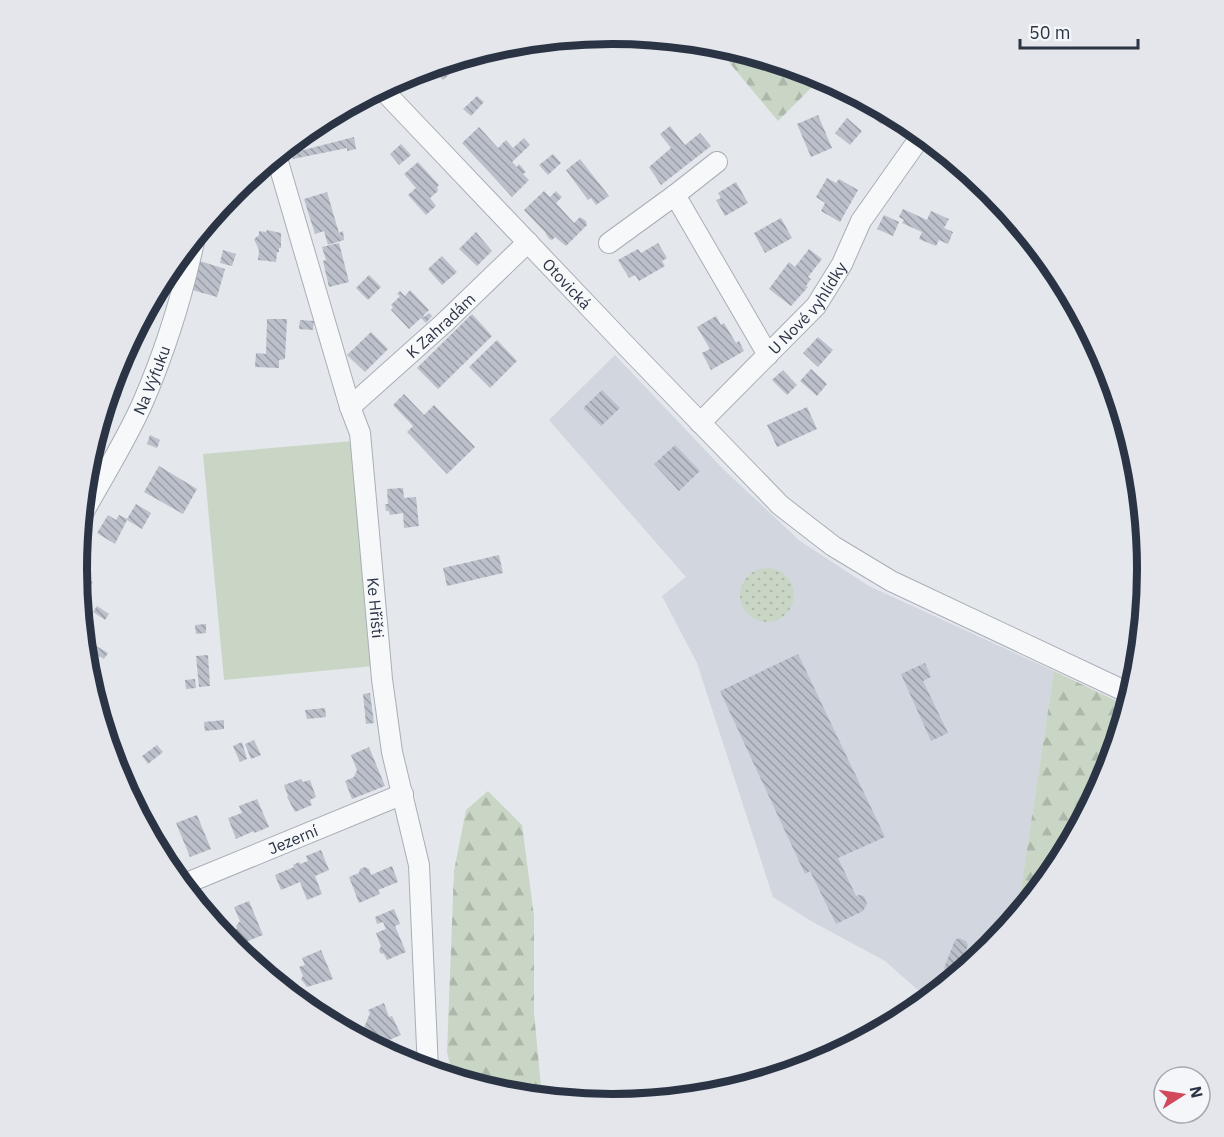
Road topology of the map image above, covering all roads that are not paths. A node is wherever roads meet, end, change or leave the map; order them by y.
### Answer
1 (387, 95) edge
2 (917, 141) edge
3 (717, 162) dead end
4 (278, 163) edge
5 (675, 195) junction
6 (528, 242) junction
7 (609, 243) dead end
8 (191, 254) edge
9 (768, 355) junction
10 (350, 407) junction
11 (700, 423) junction
12 (91, 498) edge
13 (1122, 690) edge
14 (403, 794) junction
15 (190, 882) edge
16 (428, 1060) edge

1 - 6 street, Otovická
2 - 9 street, U Nové vyhlídky
3 - 5 street
4 - 10 street, Ke Hřišti
5 - 7 street
5 - 9 street, U Nové vyhlídky
6 - 10 street, K Zahradám
6 - 11 street, Otovická
8 - 12 street, Na Výfuku
9 - 11 street
10 - 14 street, Ke Hřišti
11 - 13 street, Otovická
14 - 15 street, Jezerní
14 - 16 street, Ke Hřišti

